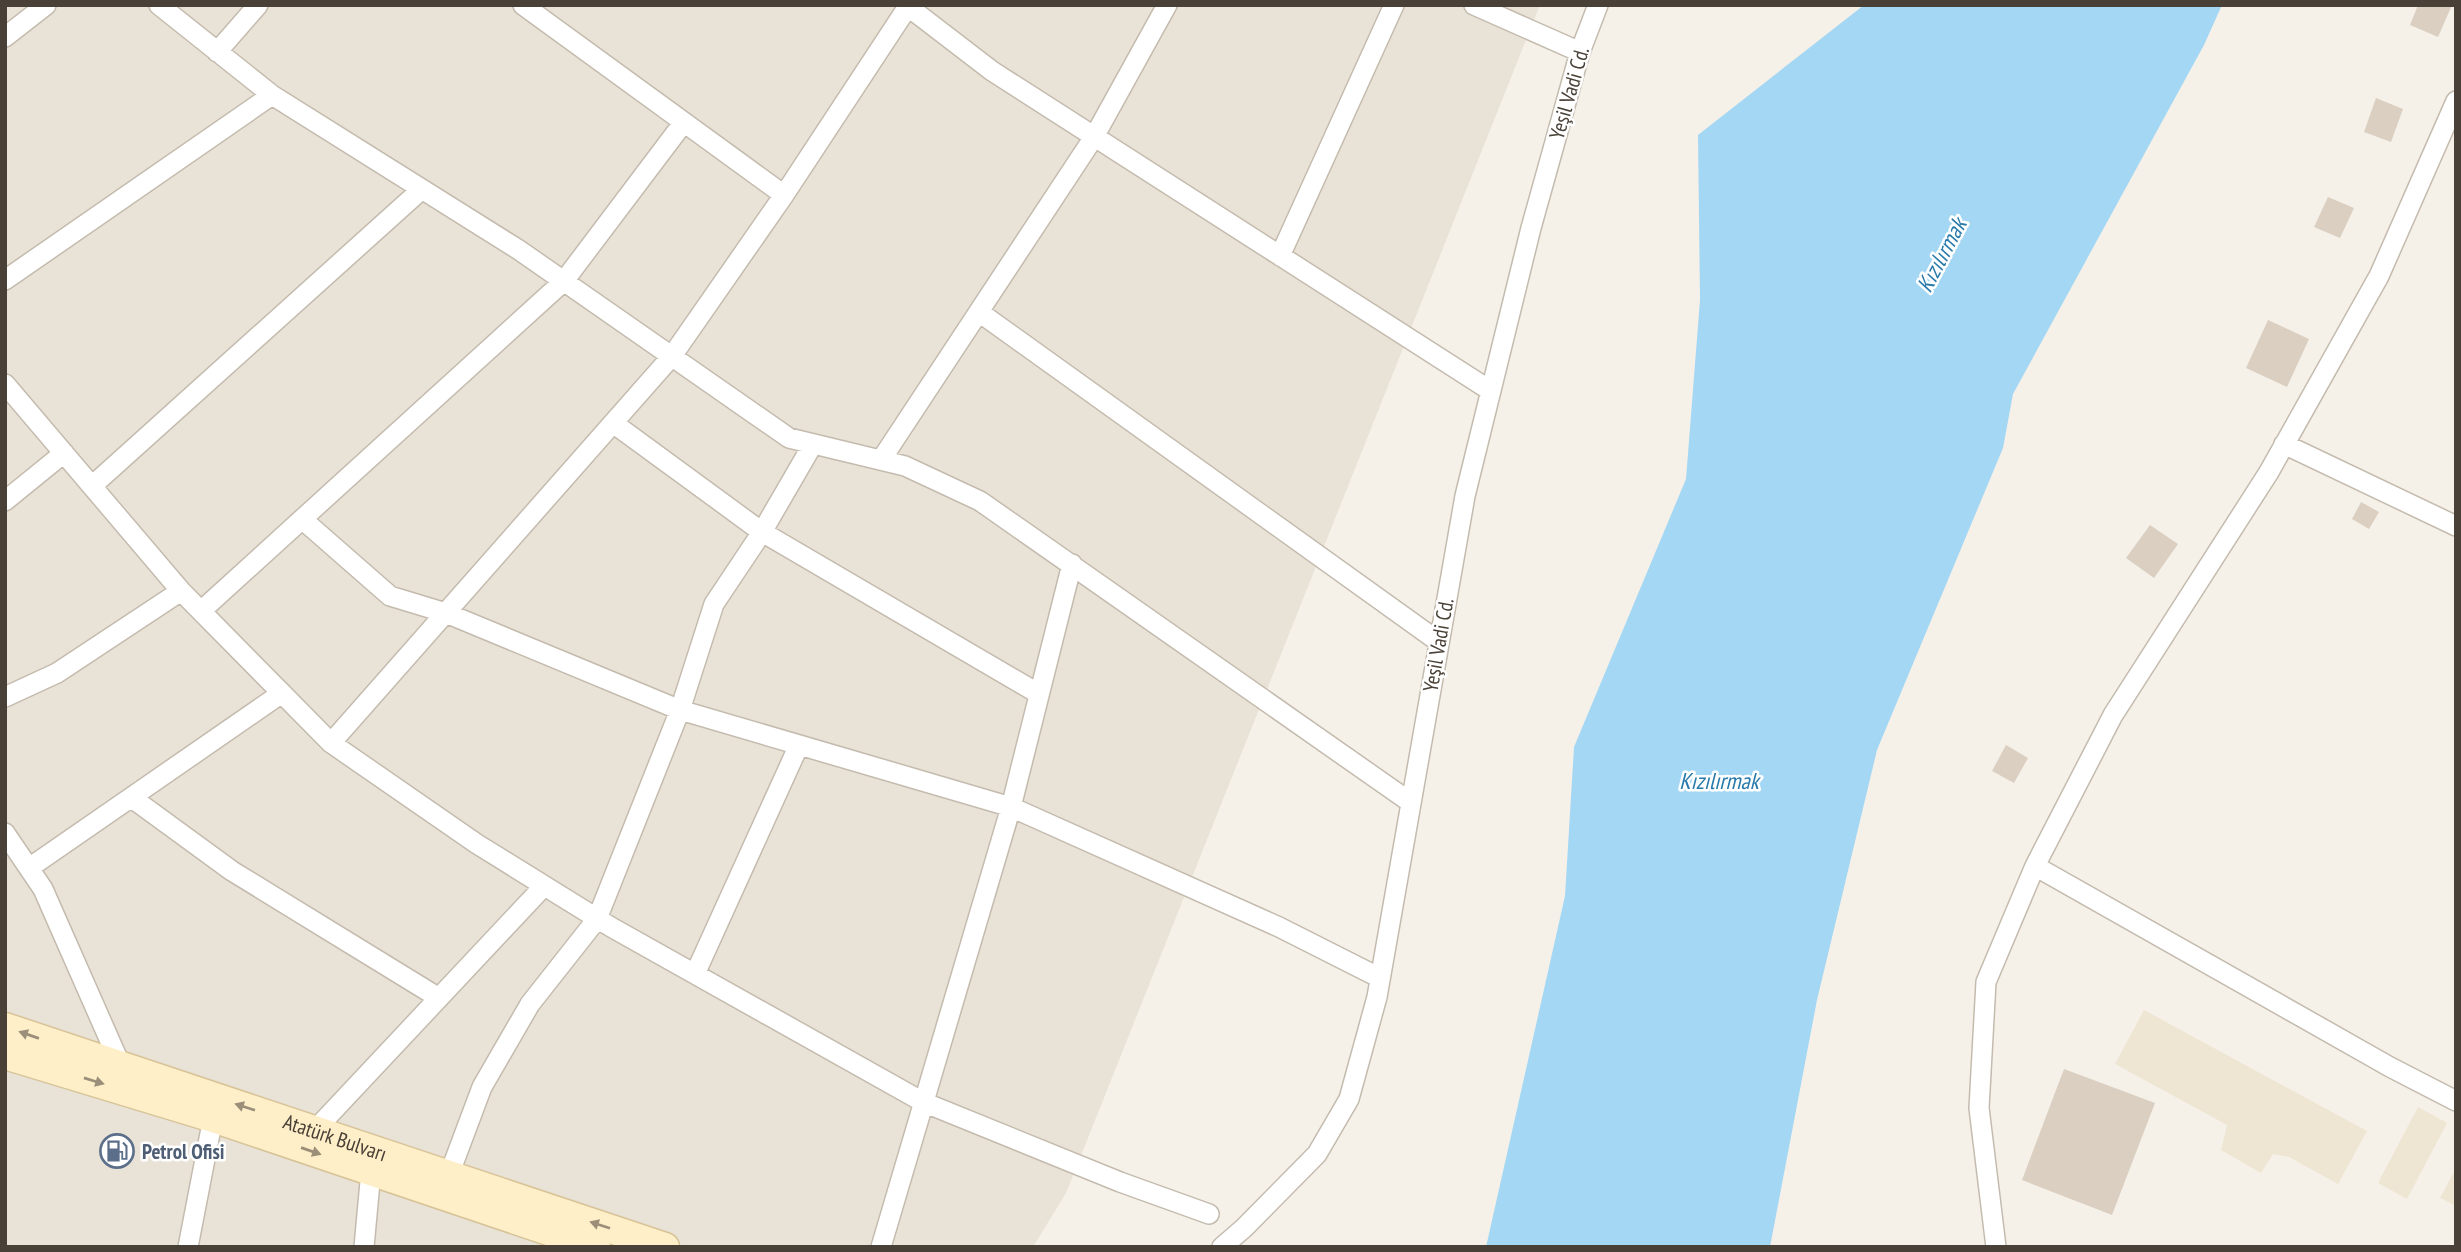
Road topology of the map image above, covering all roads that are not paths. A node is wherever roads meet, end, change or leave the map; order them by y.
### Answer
1 (46, 5) edge
2 (159, 5) edge
3 (258, 5) edge
4 (523, 5) edge
5 (1167, 5) edge
6 (1394, 5) edge
7 (1474, 5) edge
8 (1598, 5) edge
9 (908, 6) edge
10 (5, 37) edge
11 (217, 52) junction
12 (1580, 52) junction
13 (272, 95) junction
14 (2456, 102) edge
15 (684, 122) junction
16 (1094, 137) junction
17 (422, 189) junction
18 (784, 195) junction
19 (1280, 256) junction
20 (5, 280) edge
21 (564, 281) junction
22 (979, 312) junction
23 (672, 356) junction
24 (5, 384) edge
25 (1491, 391) junction
26 (613, 423) junction
27 (813, 444) junction
28 (2284, 444) junction
29 (64, 453) junction
30 (881, 460) junction
31 (92, 486) junction
32 (5, 501) edge
33 (302, 519) junction
34 (2456, 526) edge
35 (762, 532) junction
36 (1072, 564) junction
37 (181, 591) junction
38 (201, 611) junction
39 (446, 613) junction
40 (1439, 642) junction
41 (282, 693) junction
42 (1039, 694) junction
43 (5, 696) edge
44 (680, 710) junction
45 (331, 743) junction
46 (799, 745) junction
47 (132, 798) junction
48 (1410, 802) junction
49 (1011, 807) junction
50 (5, 833) edge
51 (2035, 866) junction
52 (29, 868) junction
53 (544, 886) junction
54 (597, 919) junction
55 (695, 974) junction
56 (1380, 978) junction
57 (439, 998) junction
58 (5, 1027) edge
59 (5, 1055) edge
60 (121, 1066) junction
61 (2456, 1101) edge
62 (923, 1102) junction
63 (214, 1118) junction
64 (315, 1130) junction
65 (371, 1171) junction
66 (449, 1175) junction
67 (1209, 1214) dead end
68 (188, 1247) edge
69 (364, 1247) edge
70 (596, 1247) edge
71 (665, 1247) edge
72 (881, 1247) edge
73 (1222, 1247) edge
74 (1996, 1247) edge

1 - 10 street
2 - 11 street
3 - 11 street
4 - 15 street
5 - 16 street
6 - 19 street
7 - 12 street
8 - 12 street, Yeşil Vadi Cd.
9 - 16 street
9 - 18 street
11 - 13 street
12 - 25 street, Yeşil Vadi Cd.
13 - 17 street
13 - 20 street
14 - 28 street
15 - 18 street
15 - 21 street
16 - 19 street
16 - 22 street
17 - 21 street
17 - 31 street
18 - 23 street
19 - 25 street
21 - 23 street
21 - 33 street
22 - 30 street
22 - 40 street
23 - 26 street
23 - 27 street
24 - 29 street
25 - 40 street, Yeşil Vadi Cd.
26 - 35 street
26 - 39 street
27 - 30 street
27 - 35 street
28 - 34 street
28 - 51 street
29 - 31 street
29 - 32 street
30 - 36 street
31 - 37 street
33 - 38 street
33 - 39 street
35 - 42 street
35 - 44 street
36 - 42 street
36 - 48 street
37 - 38 street
37 - 43 street
38 - 41 street
39 - 44 street
39 - 45 street
40 - 48 street, Yeşil Vadi Cd.
41 - 45 street
41 - 47 street
42 - 49 street
44 - 46 street
44 - 54 street
45 - 53 street
46 - 49 street
46 - 55 street
47 - 52 street
47 - 57 street
48 - 56 street, Yeşil Vadi Cd.
49 - 56 street
49 - 62 street
50 - 52 street
51 - 61 street
51 - 74 street
52 - 60 street
53 - 54 street
53 - 57 street
54 - 55 street
54 - 66 street
55 - 62 street
56 - 73 street, Yeşil Vadi Cd.
57 - 64 street
60 -> 58 main road, Atatürk Bulvarı
59 -> 63 main road, Atatürk Bulvarı
64 -> 60 main road, Atatürk Bulvarı
62 - 67 street
62 - 72 street
63 -> 65 main road, Atatürk Bulvarı
63 - 68 street
64 - 66 main road, Atatürk Bulvarı
65 - 69 street
65 - 70 main road, Atatürk Bulvarı
71 -> 66 main road, Atatürk Bulvarı

